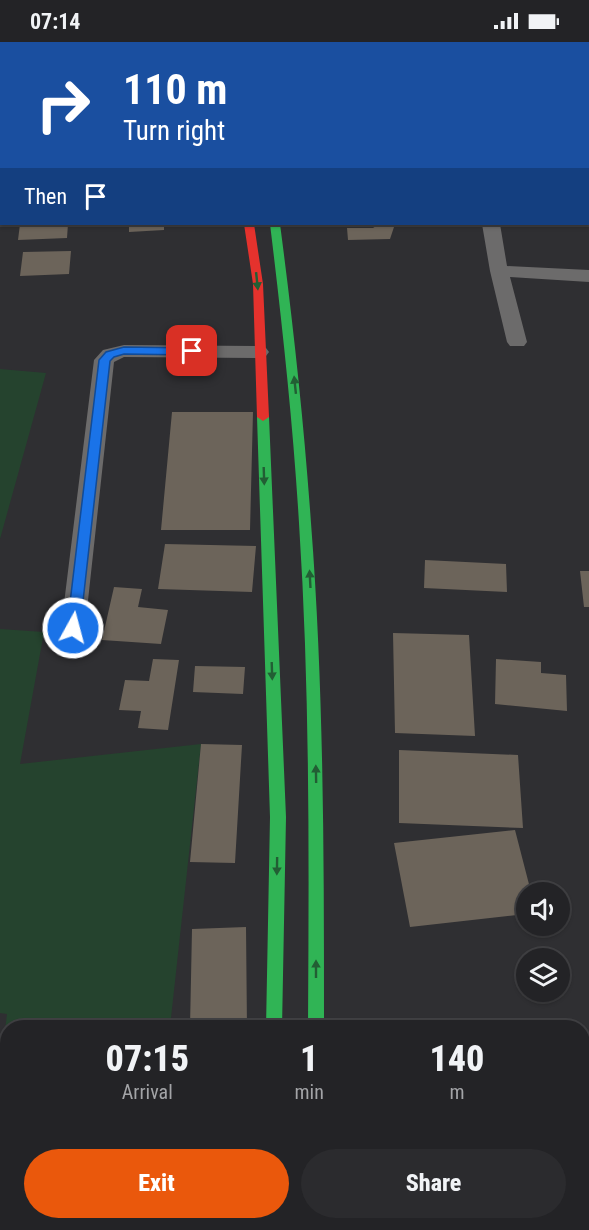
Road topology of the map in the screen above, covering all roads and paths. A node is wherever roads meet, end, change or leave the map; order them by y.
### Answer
1 (249, 225) edge
2 (275, 225) edge
3 (491, 225) edge
4 (499, 271) junction
5 (589, 276) edge
6 (518, 342) dead end
7 (259, 352) junction
8 (73, 628) dead end
9 (316, 1004) junction
10 (274, 1020) edge
11 (316, 1020) edge
12 (323, 1020) edge

1 -> 7 street
9 -> 2 street
3 - 4 street
4 - 5 street
4 - 6 street
7 - 8 street
7 -> 10 street
9 - 11 street
9 - 12 street

